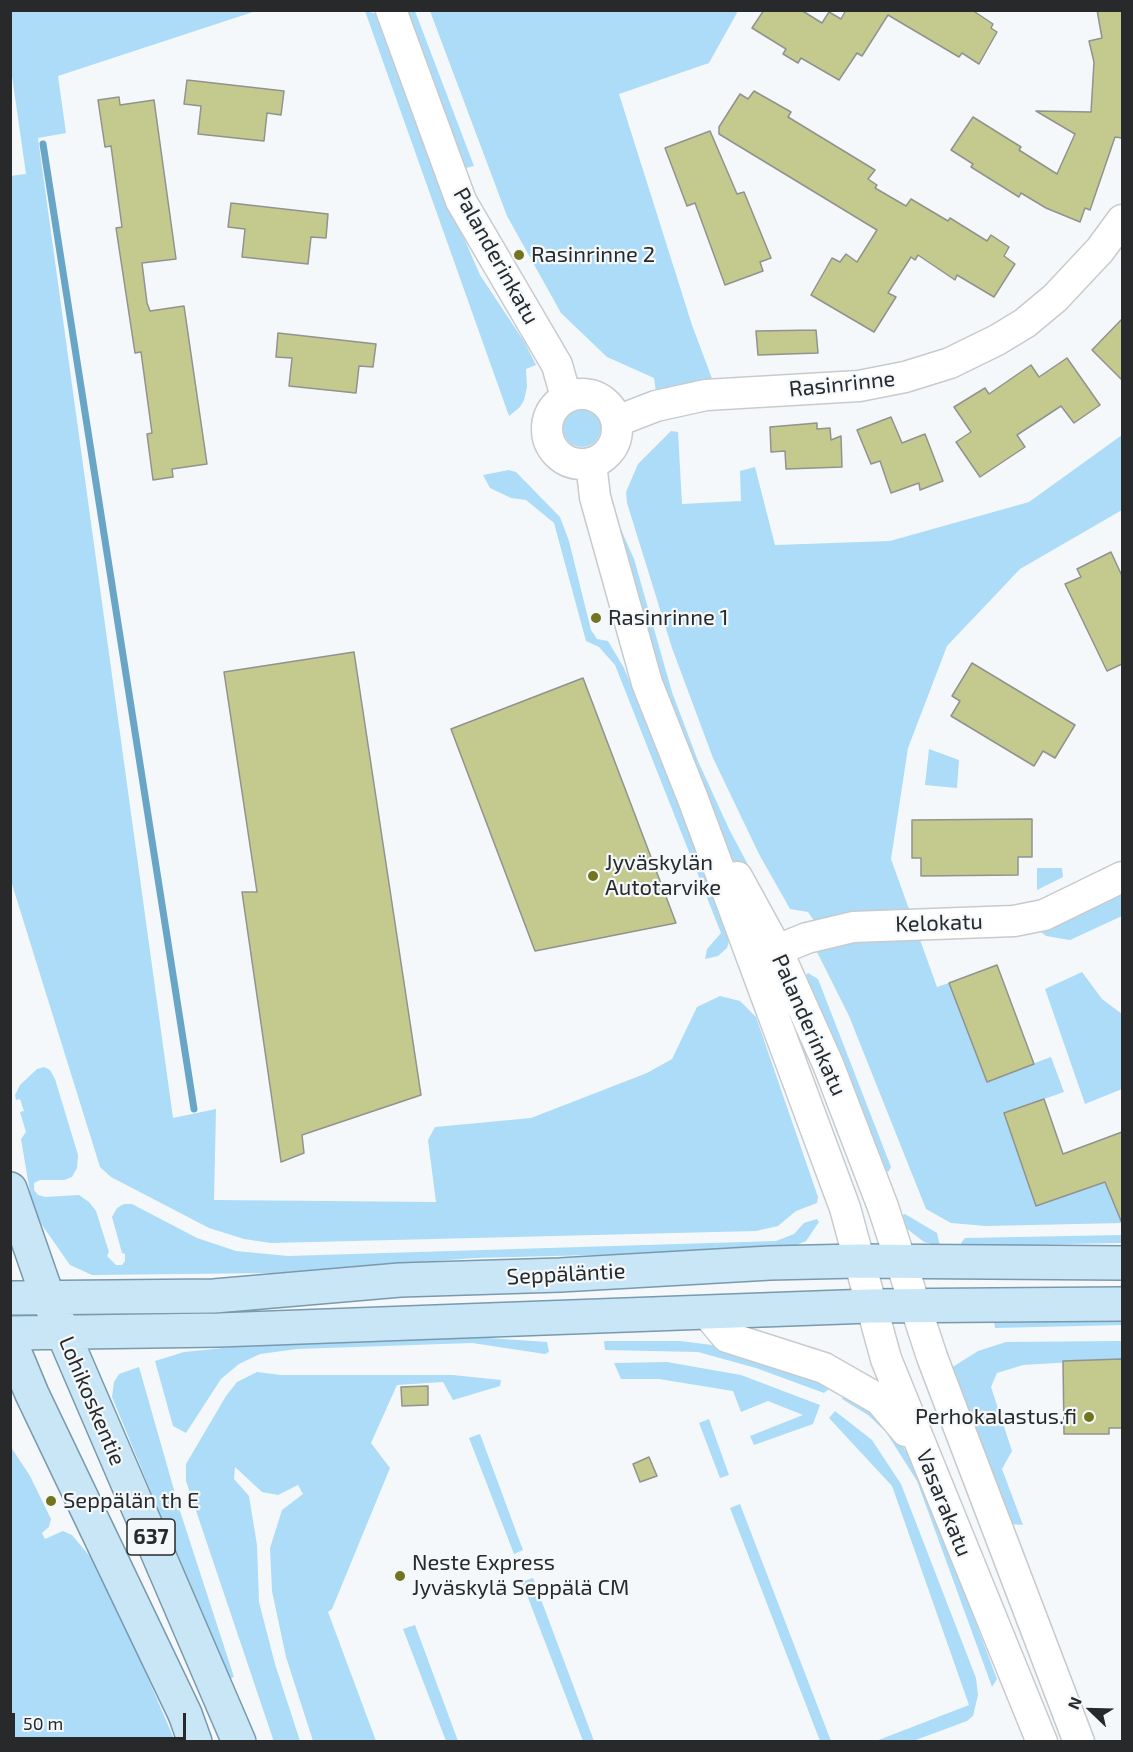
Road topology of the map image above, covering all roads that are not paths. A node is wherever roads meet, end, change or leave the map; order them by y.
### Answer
1 (391, 10) edge
2 (1122, 220) edge
3 (566, 397) junction
4 (617, 422) junction
5 (591, 463) junction
6 (1122, 877) edge
7 (764, 955) junction
8 (10, 1189) edge
9 (857, 1261) junction
10 (900, 1262) junction
11 (1122, 1263) edge
12 (10, 1298) edge
13 (48, 1298) junction
14 (1122, 1304) edge
15 (914, 1305) junction
16 (870, 1306) junction
17 (706, 1312) junction
18 (62, 1332) junction
19 (10, 1333) edge
20 (10, 1341) edge
21 (922, 1452) junction
22 (195, 1742) edge
23 (239, 1742) edge
24 (1042, 1742) edge
25 (1078, 1742) edge

1 - 3 street, Palanderinkatu
2 - 4 street, Rasinrinne
3 - 4 street
3 - 5 street
4 - 5 street
5 - 7 street, Palanderinkatu
6 - 7 street, Kelokatu
7 - 9 street, Palanderinkatu
7 - 10 street, Palanderinkatu
8 - 13 main road, Lohikoskentie / 637
9 - 10 main road, Seppäläntie
9 - 13 main road, Seppäläntie
9 - 16 street, Vasarakatu
10 - 11 main road, Seppäläntie
10 - 15 street, Vasarakatu
12 - 13 main road, Seppäläntie
13 - 18 main road, Lohikoskentie / 637
14 - 15 main road, Seppäläntie
15 - 16 main road, Seppäläntie
15 - 25 street, Vasarakatu
16 - 17 main road, Seppäläntie
16 - 21 street, Vasarakatu
17 - 18 main road, Seppäläntie
17 - 21 street
18 - 19 main road, Seppäläntie
18 - 23 main road, Lohikoskentie / 637
20 - 22 main road, 637
21 - 24 street, Vasarakatu

